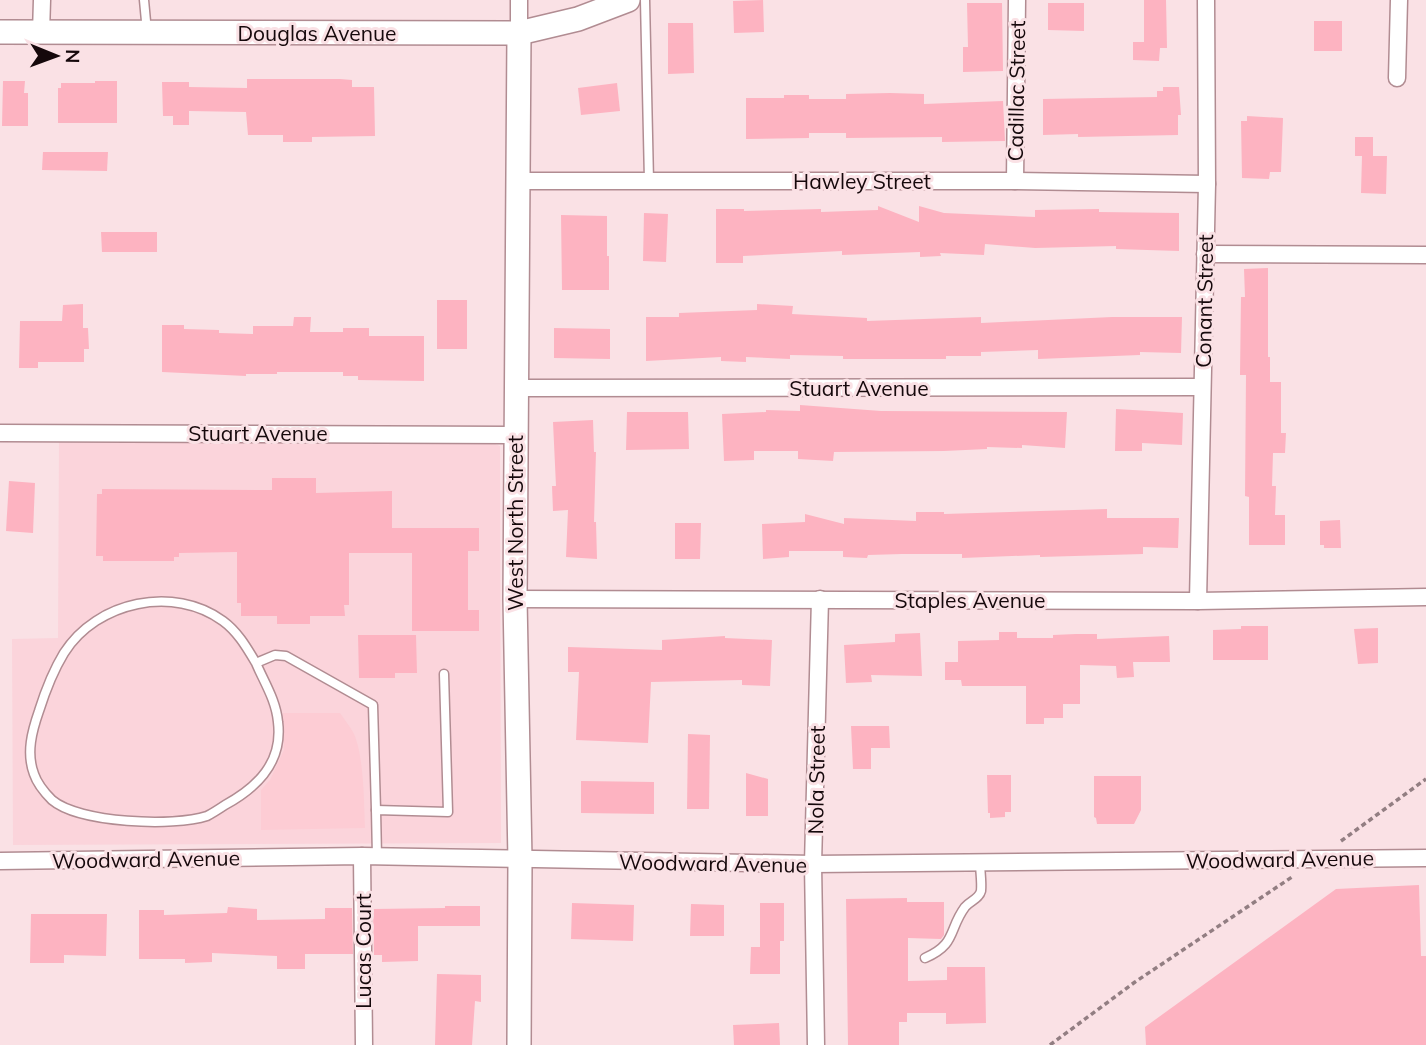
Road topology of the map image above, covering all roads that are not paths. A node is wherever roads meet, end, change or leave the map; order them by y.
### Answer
1 (42, 0) edge
2 (144, 0) edge
3 (519, 0) edge
4 (628, 0) edge
5 (645, 0) edge
6 (1017, 0) edge
7 (1206, 0) edge
8 (1399, 0) edge
9 (0, 32) edge
10 (41, 33) junction
11 (147, 33) junction
12 (519, 33) junction
13 (1397, 78) dead end
14 (517, 181) junction
15 (649, 181) junction
16 (1014, 181) junction
17 (1207, 184) junction
18 (1205, 254) junction
19 (1426, 255) edge
20 (1202, 387) junction
21 (515, 388) junction
22 (0, 433) edge
23 (516, 435) junction
24 (1426, 597) edge
25 (514, 599) junction
26 (820, 599) junction
27 (1198, 601) junction
28 (256, 663) junction
29 (443, 674) dead end
30 (376, 810) junction
31 (370, 856) junction
32 (1426, 858) edge
33 (520, 860) junction
34 (0, 861) edge
35 (980, 862) junction
36 (813, 864) junction
37 (925, 958) dead end
38 (364, 1045) edge
39 (519, 1045) edge
40 (816, 1045) edge

1 - 10 street
2 - 11 lane
3 - 12 street, West North Street
4 - 12 street, Douglas Avenue
5 - 15 lane
6 - 16 street, Cadillac Street
7 - 17 street, Conant Street
8 - 13 street
9 - 10 street, Douglas Avenue
10 - 11 street, Douglas Avenue
11 - 12 street, Douglas Avenue
12 - 14 street, West North Street
14 - 15 street, Hawley Street
14 - 21 street, West North Street
15 - 16 street, Hawley Street
16 - 17 street, Hawley Street
17 - 18 street, Conant Street
18 - 19 street
18 - 20 street, Conant Street
20 - 21 street, Stuart Avenue
20 - 27 street, Conant Street
21 - 23 street, West North Street
22 - 23 street, Stuart Avenue
23 - 25 street, West North Street
24 - 27 street, Staples Avenue
25 - 26 street, Staples Avenue
25 - 33 street, West North Street
26 - 27 street, Staples Avenue
26 - 36 street, Nola Street
28 - 28 lane
28 - 30 lane
29 - 30 lane
30 - 31 lane
31 - 33 street, Woodward Avenue
31 - 34 street, Woodward Avenue
31 - 38 street, Lucas Court
32 - 35 street, Woodward Avenue
33 - 36 street, Woodward Avenue
33 - 39 street, West North Street
35 - 36 street, Woodward Avenue
35 - 37 lane
36 - 40 street, Nola Street

